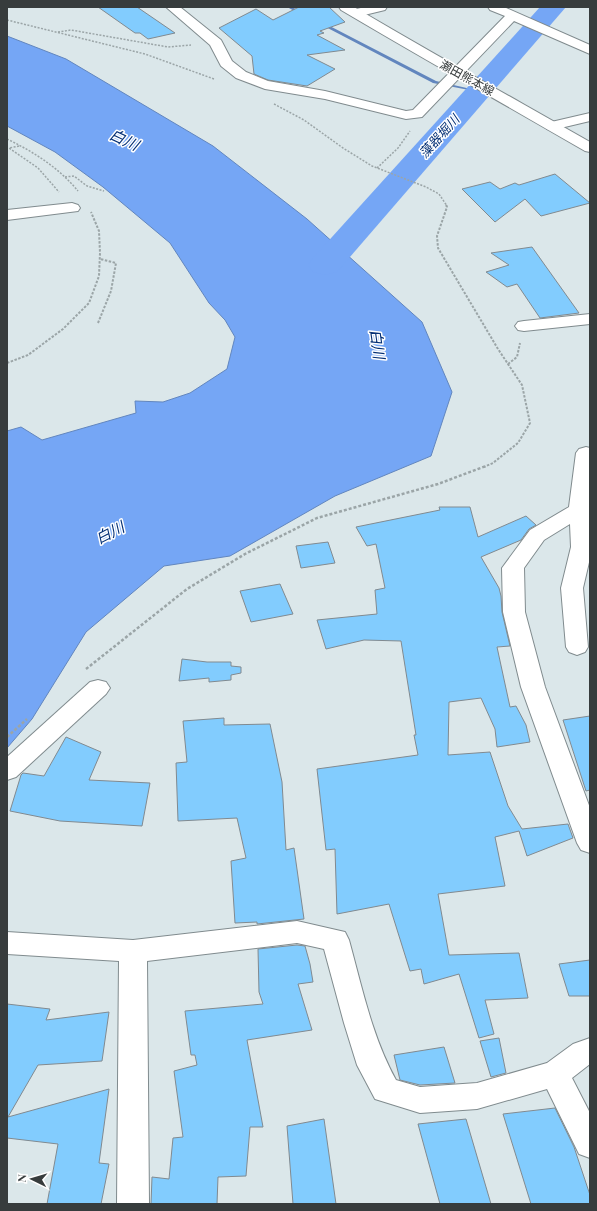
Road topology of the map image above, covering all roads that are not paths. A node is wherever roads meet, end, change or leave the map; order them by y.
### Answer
1 (172, 7) edge
2 (381, 7) edge
3 (494, 7) edge
4 (350, 10) edge
5 (512, 16) junction
6 (590, 50) edge
7 (459, 74) junction
8 (590, 117) edge
9 (552, 126) junction
10 (590, 148) edge
11 (77, 202) road end
12 (7, 215) edge
13 (590, 319) edge
14 (524, 326) road end
15 (586, 453) dead end
16 (579, 510) junction
17 (586, 547) edge
18 (577, 647) dead end
19 (90, 680) road end
20 (7, 771) edge
21 (590, 843) edge
22 (7, 943) edge
23 (132, 951) junction
24 (590, 1051) edge
25 (555, 1074) junction
26 (590, 1144) edge
27 (133, 1204) edge

1 - 7 street
2 - 4 street
3 - 5 street
4 - 7 street, 瀬田熊本線
5 - 6 street
5 - 7 street
7 - 9 street, 瀬田熊本線
8 - 9 street
9 - 10 street, 瀬田熊本線
11 - 12 street
13 - 14 street
15 - 16 street
16 - 17 street
16 - 21 street
17 - 18 street
19 - 20 street
22 - 23 street
23 - 25 street
23 - 27 street
24 - 25 street
25 - 26 street

